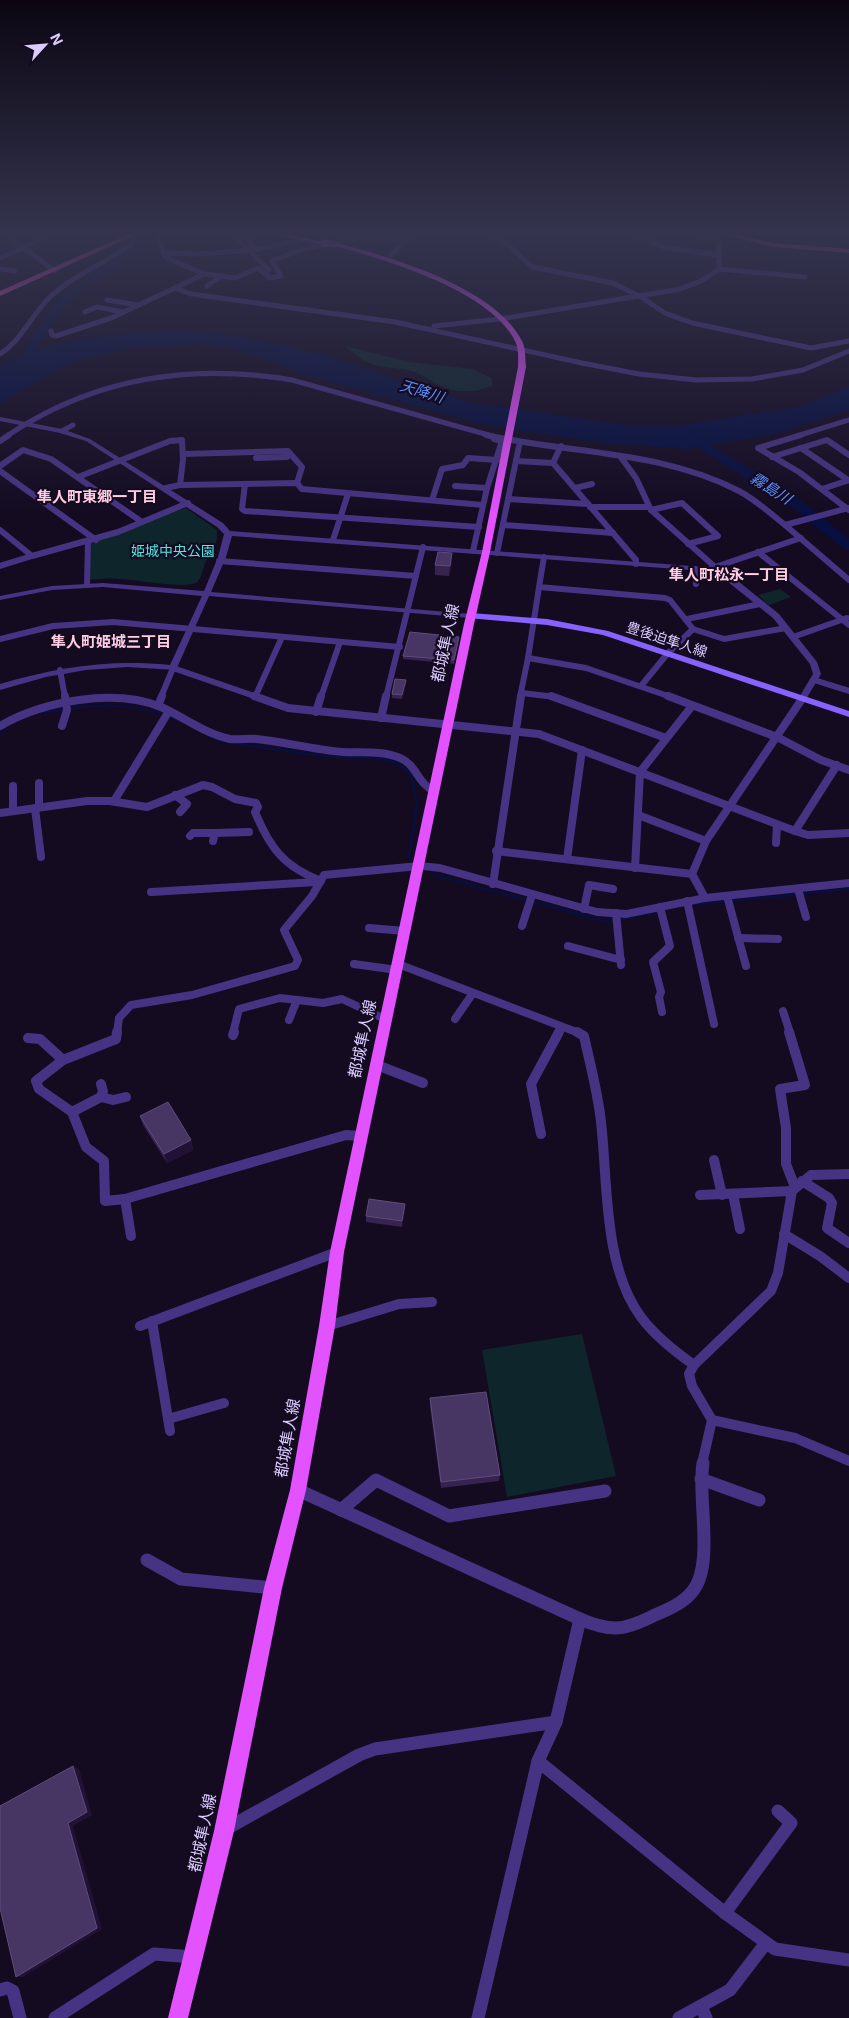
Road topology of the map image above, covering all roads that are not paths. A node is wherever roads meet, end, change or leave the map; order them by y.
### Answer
1 (26, 326) edge
2 (83, 326) edge
3 (418, 326) edge
4 (432, 326) edge
5 (507, 326) edge
6 (709, 326) edge
7 (424, 327) junction
8 (51, 331) dead end
9 (849, 342) edge
10 (521, 349) junction
11 (849, 351) edge
12 (0, 354) edge
13 (0, 419) edge
14 (849, 420) edge
15 (25, 423) junction
16 (74, 425) dead end
17 (833, 425) junction
18 (849, 427) edge
19 (62, 431) junction
20 (470, 431) junction
21 (509, 438) junction
22 (0, 441) edge
23 (519, 446) dead end
24 (560, 446) junction
25 (801, 448) junction
26 (241, 452) junction
27 (182, 454) junction
28 (849, 455) edge
29 (295, 456) junction
30 (620, 456) junction
31 (772, 457) junction
32 (256, 458) dead end
33 (122, 460) junction
34 (498, 460) junction
35 (516, 461) junction
36 (241, 462) dead end
37 (553, 463) junction
38 (0, 466) edge
39 (0, 470) edge
40 (78, 477) junction
41 (848, 480) edge
42 (297, 483) junction
43 (245, 484) junction
44 (592, 484) dead end
45 (180, 485) junction
46 (455, 486) dead end
47 (166, 488) junction
48 (487, 488) junction
49 (575, 488) junction
50 (822, 489) junction
51 (348, 494) junction
52 (508, 499) junction
53 (432, 500) junction
54 (188, 503) junction
55 (484, 505) junction
56 (589, 506) junction
57 (649, 509) junction
58 (848, 509) edge
59 (340, 518) junction
60 (142, 522) junction
61 (503, 525) junction
62 (787, 525) junction
63 (479, 527) junction
64 (0, 530) edge
65 (613, 532) junction
66 (228, 533) junction
67 (3, 536) edge
68 (801, 538) junction
69 (96, 540) junction
70 (333, 540) junction
71 (88, 541) junction
72 (688, 544) junction
73 (423, 547) junction
74 (474, 551) junction
75 (486, 552) junction
76 (758, 552) junction
77 (498, 553) junction
78 (32, 556) junction
79 (544, 557) junction
80 (219, 561) junction
81 (636, 564) junction
82 (0, 566) edge
83 (715, 567) junction
84 (694, 569) junction
85 (416, 576) junction
86 (849, 580) edge
87 (696, 584) dead end
88 (87, 585) junction
89 (539, 587) junction
90 (206, 594) junction
91 (0, 598) edge
92 (760, 604) junction
93 (408, 610) junction
94 (471, 616) junction
95 (687, 619) junction
96 (846, 619) edge
97 (533, 620) junction
98 (849, 625) edge
99 (693, 628) junction
100 (786, 628) junction
101 (191, 629) junction
102 (282, 637) junction
103 (793, 637) junction
104 (0, 639) edge
105 (340, 642) junction
106 (400, 647) junction
107 (668, 653) junction
108 (528, 658) junction
109 (173, 668) junction
110 (60, 670) junction
111 (814, 680) junction
112 (1, 685) edge
113 (641, 686) junction
114 (849, 691) edge
115 (522, 693) junction
116 (255, 697) junction
117 (802, 699) junction
118 (66, 706) junction
119 (158, 706) junction
120 (692, 706) junction
121 (316, 712) junction
122 (167, 714) junction
123 (849, 714) edge
124 (381, 718) junction
125 (448, 724) junction
126 (0, 726) edge
127 (62, 726) dead end
128 (514, 730) junction
129 (777, 736) junction
130 (666, 738) junction
131 (582, 750) junction
132 (837, 766) junction
133 (849, 770) edge
134 (640, 772) junction
135 (39, 783) dead end
136 (13, 786) dead end
137 (434, 791) junction
138 (175, 795) junction
139 (114, 801) junction
140 (728, 806) junction
141 (37, 808) junction
142 (13, 811) junction
143 (180, 812) dead end
144 (255, 812) junction
145 (0, 813) edge
146 (638, 815) junction
147 (777, 825) junction
148 (795, 831) junction
149 (849, 833) edge
150 (190, 836) dead end
151 (706, 842) junction
152 (776, 843) dead end
153 (496, 851) junction
154 (41, 857) dead end
155 (566, 859) junction
156 (419, 866) junction
157 (635, 868) junction
158 (692, 874) junction
159 (321, 881) junction
160 (579, 883) dead end
161 (849, 883) edge
162 (493, 884) junction
163 (589, 885) junction
164 (613, 889) dead end
165 (151, 892) dead end
166 (799, 892) junction
167 (532, 895) junction
168 (705, 898) junction
169 (728, 900) junction
170 (688, 904) junction
171 (584, 908) junction
172 (661, 910) junction
173 (616, 914) junction
174 (806, 916) dead end
175 (522, 926) dead end
176 (369, 928) dead end
177 (405, 931) junction
178 (738, 938) junction
179 (778, 939) dead end
180 (568, 946) dead end
181 (354, 964) dead end
182 (746, 966) dead end
183 (397, 967) junction
184 (474, 993) junction
185 (297, 1000) junction
186 (783, 1011) dead end
187 (662, 1012) dead end
188 (455, 1019) dead end
189 (289, 1020) dead end
190 (387, 1020) junction
191 (714, 1024) dead end
192 (561, 1028) junction
193 (233, 1035) dead end
194 (28, 1038) dead end
195 (63, 1060) junction
196 (377, 1065) junction
197 (101, 1084) dead end
198 (422, 1084) dead end
199 (101, 1097) junction
200 (126, 1098) dead end
201 (72, 1112) junction
202 (542, 1134) dead end
203 (361, 1136) junction
204 (714, 1160) dead end
205 (849, 1174) edge
206 (796, 1186) junction
207 (722, 1194) junction
208 (733, 1194) junction
209 (700, 1195) dead end
210 (125, 1199) junction
211 (740, 1229) dead end
212 (784, 1234) junction
213 (131, 1236) dead end
214 (849, 1243) edge
215 (337, 1252) junction
216 (849, 1278) edge
217 (432, 1302) dead end
218 (152, 1321) junction
219 (140, 1326) dead end
220 (328, 1326) junction
221 (694, 1365) junction
222 (224, 1403) dead end
223 (712, 1420) junction
224 (849, 1461) edge
225 (701, 1479) junction
226 (298, 1490) junction
227 (605, 1491) dead end
228 (759, 1500) dead end
229 (341, 1510) junction
230 (147, 1560) dead end
231 (273, 1588) junction
232 (580, 1619) junction
233 (556, 1722) junction
234 (538, 1761) junction
235 (778, 1811) dead end
236 (224, 1830) junction
237 (725, 1913) junction
238 (766, 1943) junction
239 (193, 1957) junction
240 (849, 1960) edge
241 (0, 1990) edge
242 (703, 2012) edge
243 (20, 2018) edge
244 (56, 2018) edge
245 (178, 2018) edge
246 (478, 2018) edge
247 (679, 2018) edge

1 - 12 street
2 - 8 street
3 - 7 street
4 - 7 street
5 - 10 main road
6 - 9 street
7 - 10 street
10 - 11 street
10 - 21 main road, 都城隼人線
13 - 15 street
14 - 17 street
15 - 19 street
15 - 20 street
15 - 22 street
16 - 19 street
17 - 18 street
17 - 31 street
19 - 33 street
20 - 21 street
20 - 34 street
21 - 24 street
21 - 75 main road, 都城隼人線
23 - 35 street
24 - 30 street
24 - 37 street
25 - 28 street
25 - 31 street
25 - 41 street
26 - 27 street
26 - 29 street
26 - 36 street
27 - 33 street
27 - 45 street
29 - 32 street
29 - 42 street
30 - 57 street
30 - 62 street
31 - 50 street
33 - 40 street
33 - 47 street
34 - 48 street
34 - 53 street
35 - 37 street
35 - 52 street
37 - 49 street
38 - 40 street
39 - 69 street
40 - 60 street
41 - 50 street
42 - 43 street
42 - 51 street
43 - 45 street
43 - 59 street
44 - 49 street
45 - 47 street
46 - 48 street
47 - 54 street
48 - 55 street
49 - 56 street
50 - 58 street
51 - 53 street
51 - 59 street
52 - 56 street
52 - 61 street
53 - 55 street
54 - 60 street
54 - 66 street
55 - 63 street
56 - 57 street
56 - 65 street
57 - 72 street
57 - 72 street
58 - 62 street
59 - 63 street
59 - 70 street
60 - 69 street
61 - 65 street
61 - 77 street
62 - 68 street
63 - 74 street
64 - 67 street
65 - 81 street
66 - 70 street
66 - 80 street
67 - 78 street
68 - 76 street
68 - 86 street
69 - 71 street
70 - 73 street
71 - 78 street
71 - 88 street
72 - 83 street
73 - 74 street
73 - 85 street
74 - 75 street
75 - 77 street
75 - 94 main road, 都城隼人線
76 - 83 street
76 - 96 street
77 - 79 street
78 - 82 street
79 - 81 street
79 - 89 street
80 - 85 street
80 - 90 street
81 - 84 street
83 - 84 street
83 - 92 street
84 - 87 street
85 - 93 street
88 - 90 street
88 - 91 street
89 - 95 street
89 - 97 street
90 - 93 street
90 - 101 street
92 - 95 street
92 - 100 street
93 - 94 street
93 - 106 street
94 - 97 main road, 豊後迫隼人線
94 - 125 main road, 都城隼人線
95 - 99 street
96 - 98 street
96 - 103 street
97 - 107 main road, 豊後迫隼人線
97 - 108 street
99 - 100 street
99 - 107 street
100 - 103 street
101 - 102 street
101 - 104 street
101 - 109 street
102 - 105 street
102 - 116 street
103 - 111 street
105 - 106 street
105 - 121 street
106 - 124 street
107 - 113 street
107 - 117 main road, 豊後迫隼人線
108 - 113 street
108 - 115 street
109 - 110 street
109 - 116 street
109 - 119 street
110 - 112 street
110 - 118 street
111 - 114 street
111 - 117 street
113 - 120 street
115 - 128 street
115 - 130 street
116 - 121 street
117 - 123 main road, 豊後迫隼人線
117 - 129 street
118 - 119 street
118 - 126 street
118 - 127 street
119 - 122 street
120 - 129 street
120 - 130 street
121 - 124 street
122 - 137 street
122 - 139 street
124 - 125 street
125 - 128 street
125 - 137 main road, 都城隼人線
128 - 131 street
128 - 153 street
129 - 132 street
129 - 140 street
130 - 134 street
131 - 134 street
131 - 155 street
132 - 133 street
132 - 148 street
134 - 140 street
134 - 146 street
135 - 141 street
136 - 142 street
137 - 156 main road, 都城隼人線
138 - 139 street
138 - 143 street
138 - 144 street
139 - 141 street
140 - 147 street
140 - 151 street
141 - 142 street
141 - 154 street
142 - 145 street
144 - 150 street
144 - 159 street
146 - 151 street
146 - 157 street
147 - 148 street
147 - 152 street
148 - 149 street
151 - 158 street
153 - 155 street
153 - 162 street
155 - 157 street
156 - 159 street
156 - 162 street
156 - 177 main road, 都城隼人線
157 - 158 street
158 - 168 street
159 - 165 street
159 - 195 street
160 - 163 street
161 - 166 street
162 - 167 street
163 - 164 street
163 - 171 street
166 - 169 street
166 - 174 street
167 - 171 street
167 - 175 street
168 - 169 street
168 - 170 street
169 - 178 street
170 - 172 street
170 - 191 street
171 - 173 street
172 - 173 street
172 - 187 street
173 - 180 street
176 - 177 street
177 - 183 main road, 都城隼人線
178 - 179 street
178 - 182 street
181 - 183 street
183 - 184 street
183 - 190 main road, 都城隼人線
184 - 188 street
184 - 192 street
185 - 189 street
185 - 190 street
185 - 193 street
186 - 206 street
190 - 196 main road, 都城隼人線
192 - 202 street
192 - 221 street
194 - 195 street
195 - 201 street
196 - 198 street
196 - 203 main road, 都城隼人線
197 - 199 street
199 - 200 street
199 - 201 street
201 - 210 street
203 - 210 street
203 - 215 main road, 都城隼人線
204 - 207 street
205 - 206 street
206 - 208 street
206 - 212 street
206 - 214 street
207 - 208 street
207 - 209 street
208 - 211 street
210 - 213 street
212 - 216 street
212 - 221 street
215 - 218 street
215 - 220 main road, 都城隼人線
217 - 220 street
218 - 219 street
218 - 222 street
220 - 226 main road, 都城隼人線
221 - 223 street
223 - 224 street
223 - 225 street
225 - 228 street
225 - 232 street
226 - 229 street
226 - 231 main road, 都城隼人線
227 - 229 street
229 - 232 street
230 - 231 street
231 - 236 main road, 都城隼人線
232 - 233 street
233 - 234 street
233 - 236 street
234 - 237 street
234 - 246 street
235 - 237 street
236 - 239 main road, 都城隼人線
237 - 238 street
238 - 240 street
238 - 242 street
239 - 244 street
239 - 245 main road, 都城隼人線
241 - 243 street
242 - 247 street

